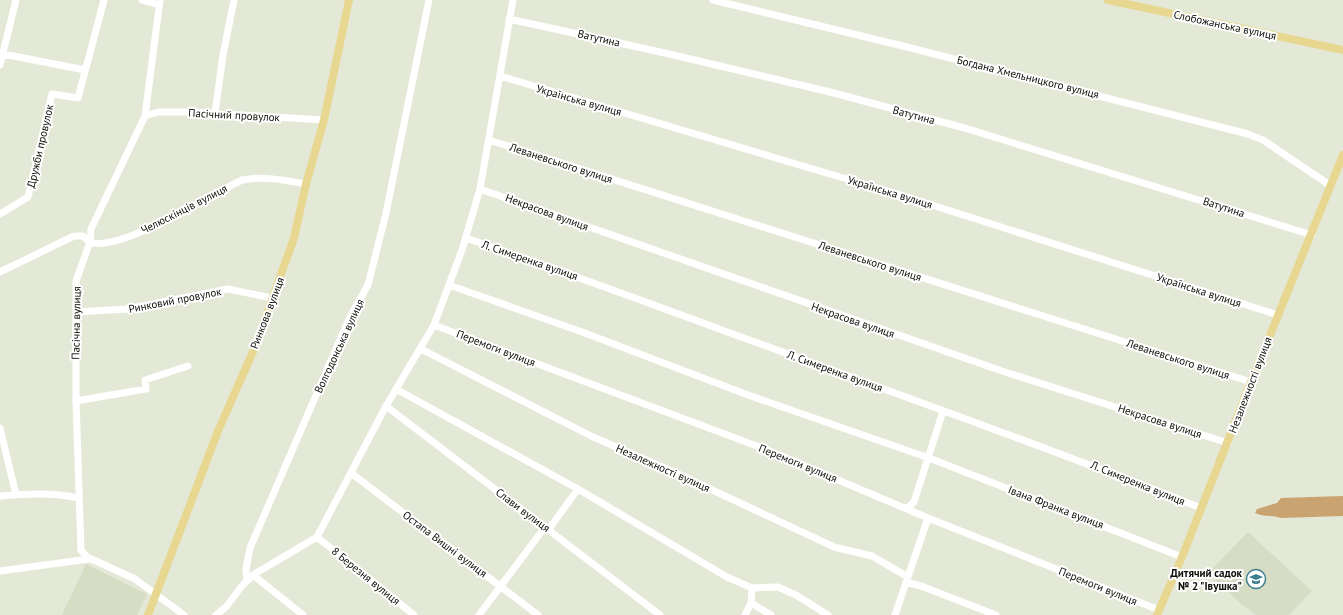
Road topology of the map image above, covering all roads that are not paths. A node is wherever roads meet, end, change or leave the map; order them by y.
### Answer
1 (16, 0) edge
2 (104, 0) edge
3 (142, 0) edge
4 (234, 0) edge
5 (349, 0) edge
6 (429, 0) edge
7 (513, 0) edge
8 (713, 0) edge
9 (1108, 0) edge
10 (160, 3) edge
11 (509, 19) junction
12 (1343, 50) edge
13 (3, 54) junction
14 (0, 65) edge
15 (85, 70) junction
16 (500, 76) junction
17 (215, 113) junction
18 (145, 116) junction
19 (324, 120) junction
20 (489, 140) junction
21 (1343, 155) edge
22 (306, 184) junction
23 (1331, 186) junction
24 (480, 189) junction
25 (0, 214) edge
26 (1312, 235) junction
27 (466, 238) junction
28 (90, 242) junction
29 (0, 272) edge
30 (449, 285) junction
31 (272, 298) junction
32 (76, 312) junction
33 (1278, 315) junction
34 (434, 325) junction
35 (421, 349) junction
36 (188, 366) dead end
37 (1251, 382) junction
38 (396, 389) junction
39 (76, 401) junction
40 (386, 406) junction
41 (943, 411) junction
42 (0, 428) edge
43 (1228, 443) junction
44 (929, 458) junction
45 (351, 473) junction
46 (578, 489) junction
47 (16, 494) junction
48 (0, 496) edge
49 (78, 498) junction
50 (907, 508) junction
51 (1201, 508) junction
52 (928, 518) junction
53 (547, 528) junction
54 (317, 537) junction
55 (1182, 557) junction
56 (89, 558) junction
57 (0, 571) edge
58 (253, 575) junction
59 (907, 580) junction
60 (241, 587) junction
61 (502, 587) junction
62 (752, 588) junction
63 (156, 594) junction
64 (752, 603) junction
65 (1158, 612) edge
66 (148, 615) edge
67 (184, 615) edge
68 (216, 615) edge
69 (303, 615) edge
70 (414, 615) edge
71 (480, 615) edge
72 (538, 615) edge
73 (660, 615) edge
74 (745, 615) edge
75 (771, 615) edge
76 (828, 615) edge
77 (895, 615) edge
78 (996, 615) edge

1 - 13 street
2 - 15 street, Дружби провулок
3 - 10 street
4 - 17 street
5 - 19 main road, Ринкова вулиця
6 - 60 street, Волгодонська вулиця
7 - 11 street
8 - 23 street, Богдана Хмельницкого вулиця
9 - 12 main road, Слобожанська вулиця
10 - 18 street, Пасічна вулиця
11 - 16 street
11 - 26 street, Ватутина
13 - 14 street
13 - 15 street
15 - 25 street, Дружби провулок
16 - 20 street
16 - 33 street, Українська вулиця
17 - 18 street, Пасічний провулок
17 - 19 street, Пасічний провулок
18 - 28 street, Пасічна вулиця
19 - 22 main road, Ринкова вулиця
20 - 24 street
20 - 37 street, Леваневського вулиця
21 - 23 main road, Незалежності вулиця
22 - 28 street, Челюскінців вулиця
22 - 31 main road, Ринкова вулиця
23 - 26 main road, Незалежності вулиця
24 - 27 street
24 - 43 street, Некрасова вулиця
26 - 33 main road, Незалежності вулиця
27 - 30 street
27 - 41 street, Л. Симеренка вулиця
28 - 29 street, Челюскінців вулиця
28 - 32 street, Пасічна вулиця
30 - 34 street
30 - 44 street, Івана Франка вулиця
31 - 32 street, Ринковий провулок
31 - 63 main road, Ринкова вулиця
32 - 39 street, Пасічна вулиця
33 - 37 main road, Незалежності вулиця
34 - 35 street
34 - 50 street, Перемоги вулиця
35 - 38 street
35 - 59 street, Незалежності вулиця
36 - 39 street
37 - 43 main road, Незалежності вулиця
38 - 40 street
38 - 46 street
39 - 49 street, Пасічна вулиця
40 - 45 street
40 - 53 street, Слави вулиця
41 - 44 street
41 - 51 street, Л. Симеренка вулиця
42 - 47 street
43 - 51 main road, Незалежності вулиця
44 - 50 street
44 - 55 street, Івана Франка вулиця
45 - 54 street
45 - 61 street, Остапа Вишні вулиця
46 - 53 street
46 - 62 street
47 - 48 street
47 - 49 street
49 - 56 street, Пасічна вулиця
50 - 52 street, Перемоги вулиця
51 - 55 main road, Незалежності вулиця
52 - 59 street
52 - 65 street, Перемоги вулиця
53 - 61 street
53 - 73 street, Слави вулиця
54 - 58 street
54 - 70 street, 8 Березня вулиця
55 - 65 main road, Незалежності вулиця
56 - 57 street
56 - 63 street
58 - 60 street
58 - 69 street
59 - 77 street
59 - 78 street, Незалежності вулиця
60 - 68 street
61 - 71 street
61 - 72 street, Остапа Вишні вулиця
62 - 64 street
62 - 76 street
63 - 66 main road, Ринкова вулиця
63 - 67 street
64 - 74 street
64 - 75 street

